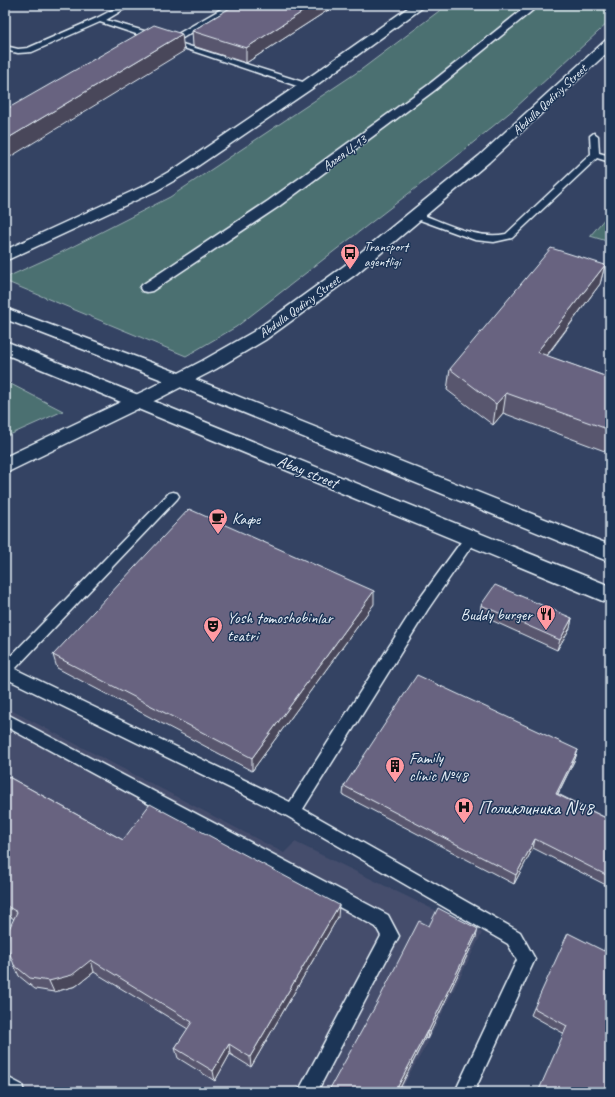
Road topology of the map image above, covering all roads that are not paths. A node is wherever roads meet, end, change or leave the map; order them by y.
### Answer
1 (126, 5) edge
2 (233, 5) edge
3 (420, 5) edge
4 (534, 5) edge
5 (100, 20) junction
6 (155, 39) junction
7 (5, 48) edge
8 (607, 49) edge
9 (306, 86) junction
10 (594, 136) dead end
11 (595, 155) junction
12 (610, 159) edge
13 (415, 216) junction
14 (5, 256) edge
15 (147, 288) dead end
16 (5, 313) edge
17 (5, 347) edge
18 (180, 380) junction
19 (139, 402) junction
20 (5, 466) edge
21 (173, 496) dead end
22 (471, 538) junction
23 (610, 554) edge
24 (610, 595) edge
25 (5, 718) edge
26 (293, 811) junction
27 (5, 1085) edge
28 (15, 1092) edge
29 (307, 1092) edge
30 (464, 1092) edge

1 - 5 lane
2 - 6 lane
3 - 9 main road
4 - 15 street, Аллея Ц-13
5 - 6 lane
5 - 7 lane
6 - 9 lane
8 - 13 main road, Abdulla Qodiriy Street
9 - 14 main road
10 - 11 lane
11 - 12 lane
11 - 13 lane
13 - 18 main road, Abdulla Qodiriy Street
16 - 18 main road
17 - 19 main road, Abay street
18 - 19 main road, Abdulla Qodiriy Street
18 - 23 main road
19 - 20 main road, Abdulla Qodiriy Street
19 - 22 main road, Abay street
21 - 26 lane
22 - 24 main road, Abay street
22 - 26 lane
25 - 29 lane
26 - 30 lane
27 - 28 lane

